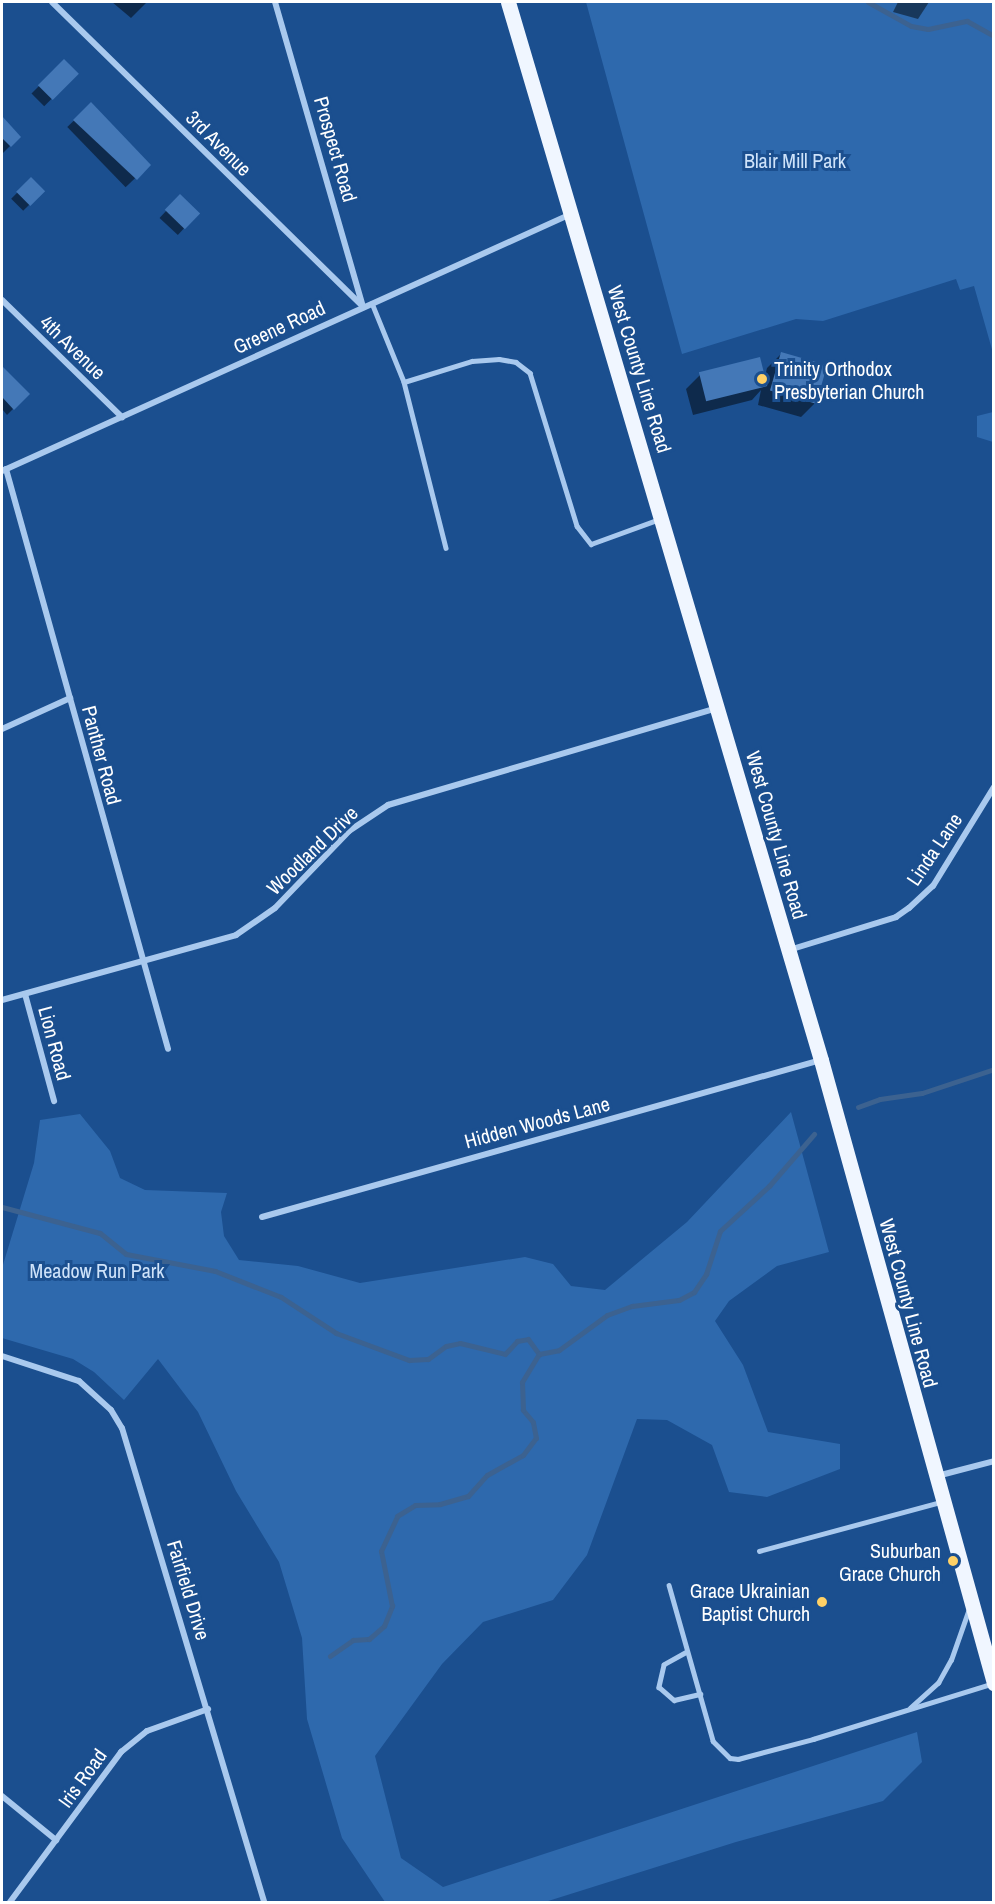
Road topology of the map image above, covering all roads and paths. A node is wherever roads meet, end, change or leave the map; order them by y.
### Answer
1 (52, 2) edge
2 (275, 2) edge
3 (508, 2) edge
4 (572, 214) junction
5 (2, 300) edge
6 (372, 303) junction
7 (363, 307) junction
8 (404, 382) junction
9 (122, 417) junction
10 (4, 470) edge
11 (662, 518) junction
12 (446, 548) dead end
13 (70, 698) junction
14 (718, 708) junction
15 (2, 729) edge
16 (993, 787) edge
17 (788, 950) junction
18 (143, 963) junction
19 (25, 994) junction
20 (2, 1000) edge
21 (168, 1048) dead end
22 (821, 1060) junction
23 (54, 1101) dead end
24 (262, 1217) dead end
25 (2, 1356) edge
26 (993, 1461) edge
27 (934, 1477) junction
28 (941, 1502) junction
29 (759, 1551) dead end
30 (669, 1585) dead end
31 (970, 1604) junction
32 (687, 1652) junction
33 (993, 1683) edge
34 (700, 1694) junction
35 (208, 1709) junction
36 (908, 1709) junction
37 (2, 1796) edge
38 (56, 1840) junction
39 (10, 1902) edge
40 (264, 1902) edge

1 - 7 street, 3rd Avenue
2 - 7 street, Prospect Road
3 - 4 main road, West County Line Road
4 - 6 street, Greene Road
4 - 11 main road, West County Line Road
5 - 9 street, 4th Avenue
6 - 7 street, Greene Road
6 - 8 lane
7 - 9 street, Greene Road
8 - 11 lane
8 - 12 lane
9 - 10 street, Greene Road
10 - 13 street, Panther Road
11 - 14 main road, West County Line Road
13 - 15 street
13 - 18 street, Panther Road
14 - 17 main road, West County Line Road
14 - 18 street, Woodland Drive
16 - 17 street, Linda Lane
17 - 22 main road, West County Line Road
18 - 19 street, Woodland Drive
18 - 21 street, Panther Road
19 - 20 street, Woodland Drive
19 - 23 street, Lion Road
22 - 24 street, Hidden Woods Lane
22 - 27 main road, West County Line Road
25 - 35 street, Fairfield Drive
26 - 27 street
27 - 28 main road, West County Line Road
28 - 29 lane
28 - 31 main road, West County Line Road
30 - 32 lane
31 - 33 main road, West County Line Road
31 - 36 lane
32 - 34 lane
32 - 34 lane
33 - 36 lane
34 - 36 lane
35 - 38 street, Iris Road
35 - 40 street, Fairfield Drive
37 - 38 street
38 - 39 street, Iris Road

